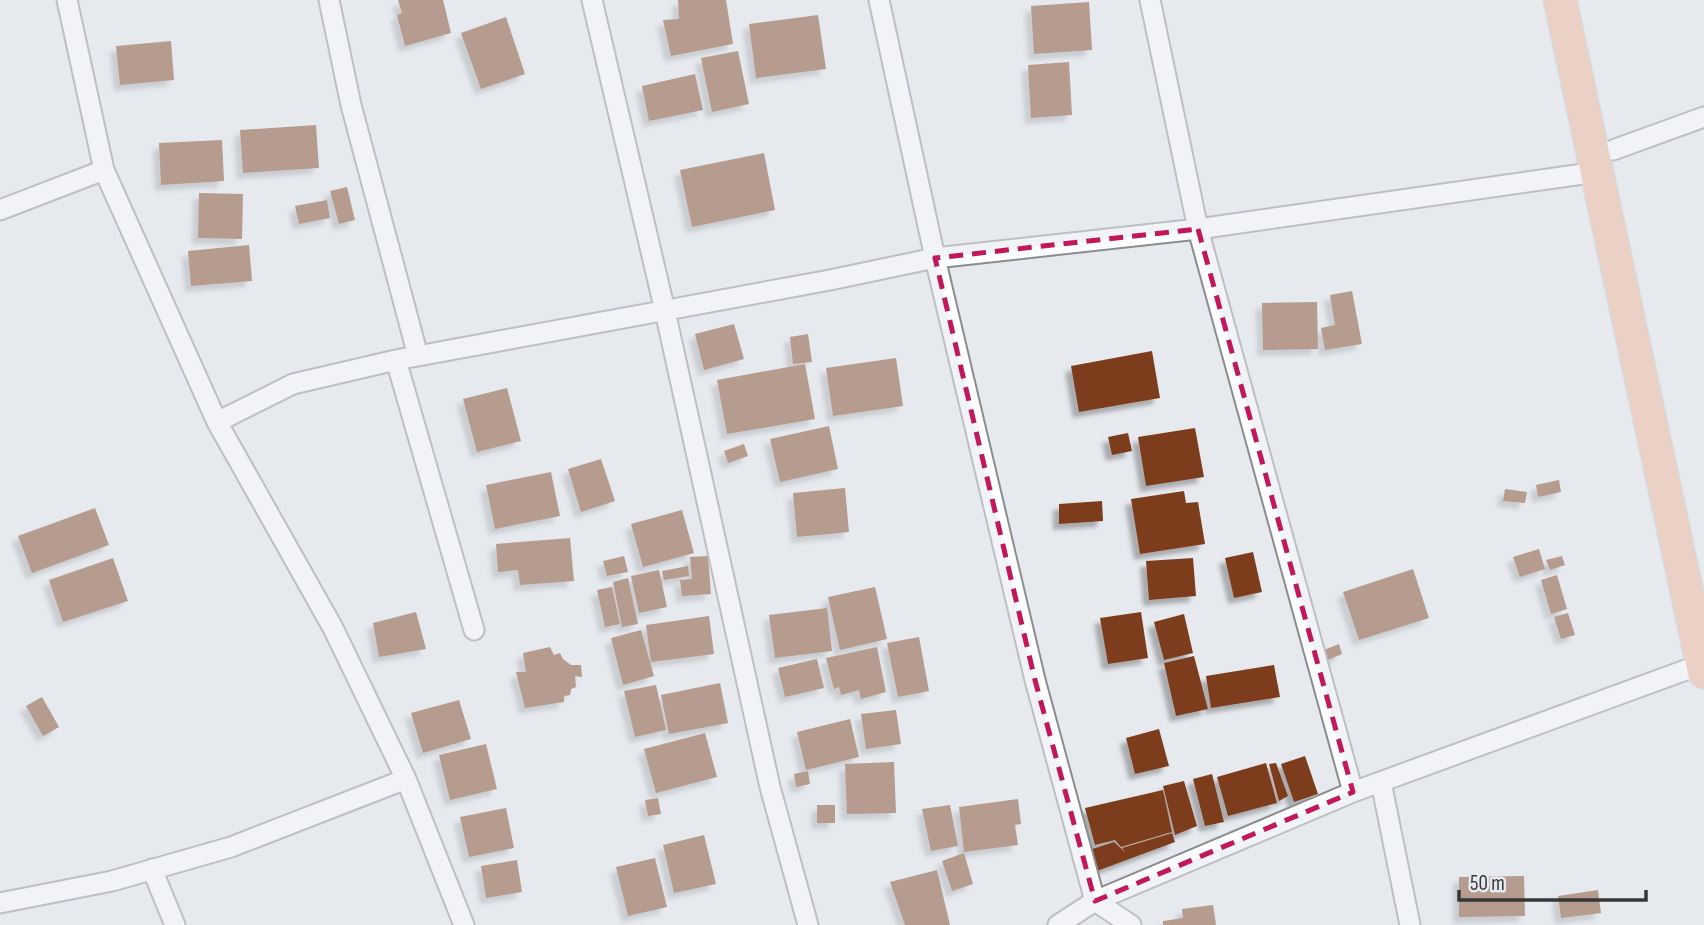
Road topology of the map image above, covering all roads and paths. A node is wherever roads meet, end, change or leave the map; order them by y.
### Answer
1 (67, 0) edge
2 (329, 0) edge
3 (592, 0) edge
4 (879, 0) edge
5 (1150, 0) edge
6 (1560, 0) edge
7 (1581, 0) edge
8 (1704, 117) edge
9 (1605, 161) junction
10 (104, 170) junction
11 (0, 210) edge
12 (1198, 229) junction
13 (935, 258) junction
14 (665, 311) junction
15 (418, 356) junction
16 (396, 360) junction
17 (217, 422) junction
18 (1704, 568) edge
19 (474, 630) dead end
20 (1703, 668) edge
21 (406, 779) junction
22 (1381, 782) junction
23 (1353, 792) junction
24 (152, 869) junction
25 (1096, 901) junction
26 (0, 903) edge
27 (175, 925) edge
28 (464, 925) edge
29 (808, 925) edge
30 (1058, 925) edge
31 (1131, 925) edge
32 (1410, 925) edge

1 - 10 street
2 - 15 street
3 - 14 street
4 - 13 street
5 - 12 street
6 - 9 main road
7 - 9 main road
8 - 9 street
9 - 12 street
9 - 18 main road
9 - 20 main road
10 - 11 street
10 - 17 street
12 - 13 street
12 - 23 street
13 - 14 street
13 - 25 street
14 - 15 street
14 - 29 street
15 - 16 street
16 - 17 street
16 - 19 street
17 - 21 street
20 - 22 street
21 - 24 street
21 - 28 street
22 - 23 street
22 - 32 street
23 - 25 street
24 - 26 street
24 - 27 street
25 - 30 street
25 - 31 street

